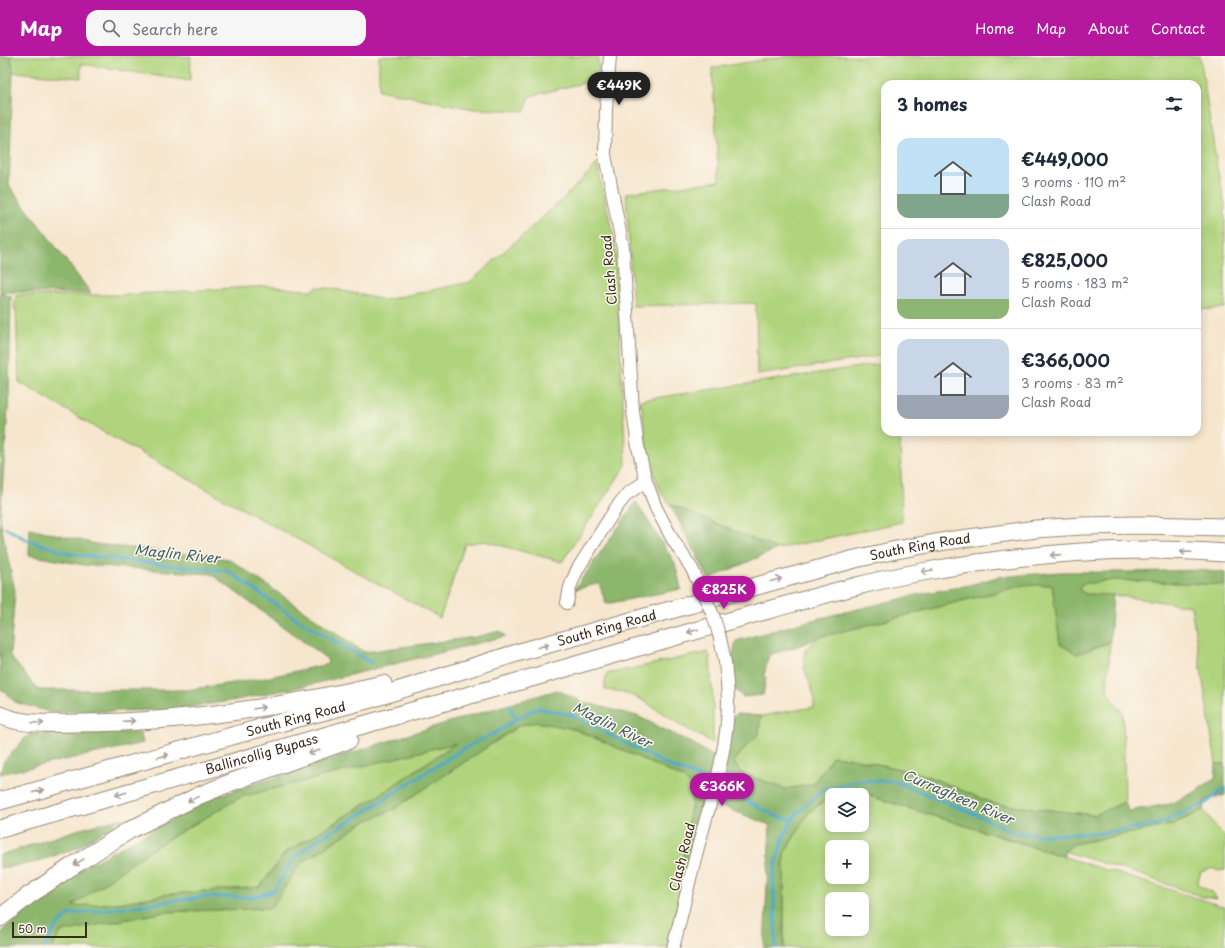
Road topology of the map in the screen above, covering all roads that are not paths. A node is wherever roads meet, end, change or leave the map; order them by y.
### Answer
1 (610, 56) edge
2 (646, 480) junction
3 (1225, 527) edge
4 (1225, 553) edge
5 (567, 603) dead end
6 (520, 652) junction
7 (523, 680) junction
8 (0, 715) edge
9 (0, 801) edge
10 (0, 828) edge
11 (0, 918) edge
12 (673, 948) edge

1 - 2 street, Clash Road
2 - 5 street
2 - 12 street, Clash Road, bridge
6 -> 3 highway, South Ring Road
4 -> 7 highway, South Ring Road
8 -> 6 highway
9 -> 6 highway, South Ring Road
7 -> 10 highway, Ballincollig Bypass
7 -> 11 highway

